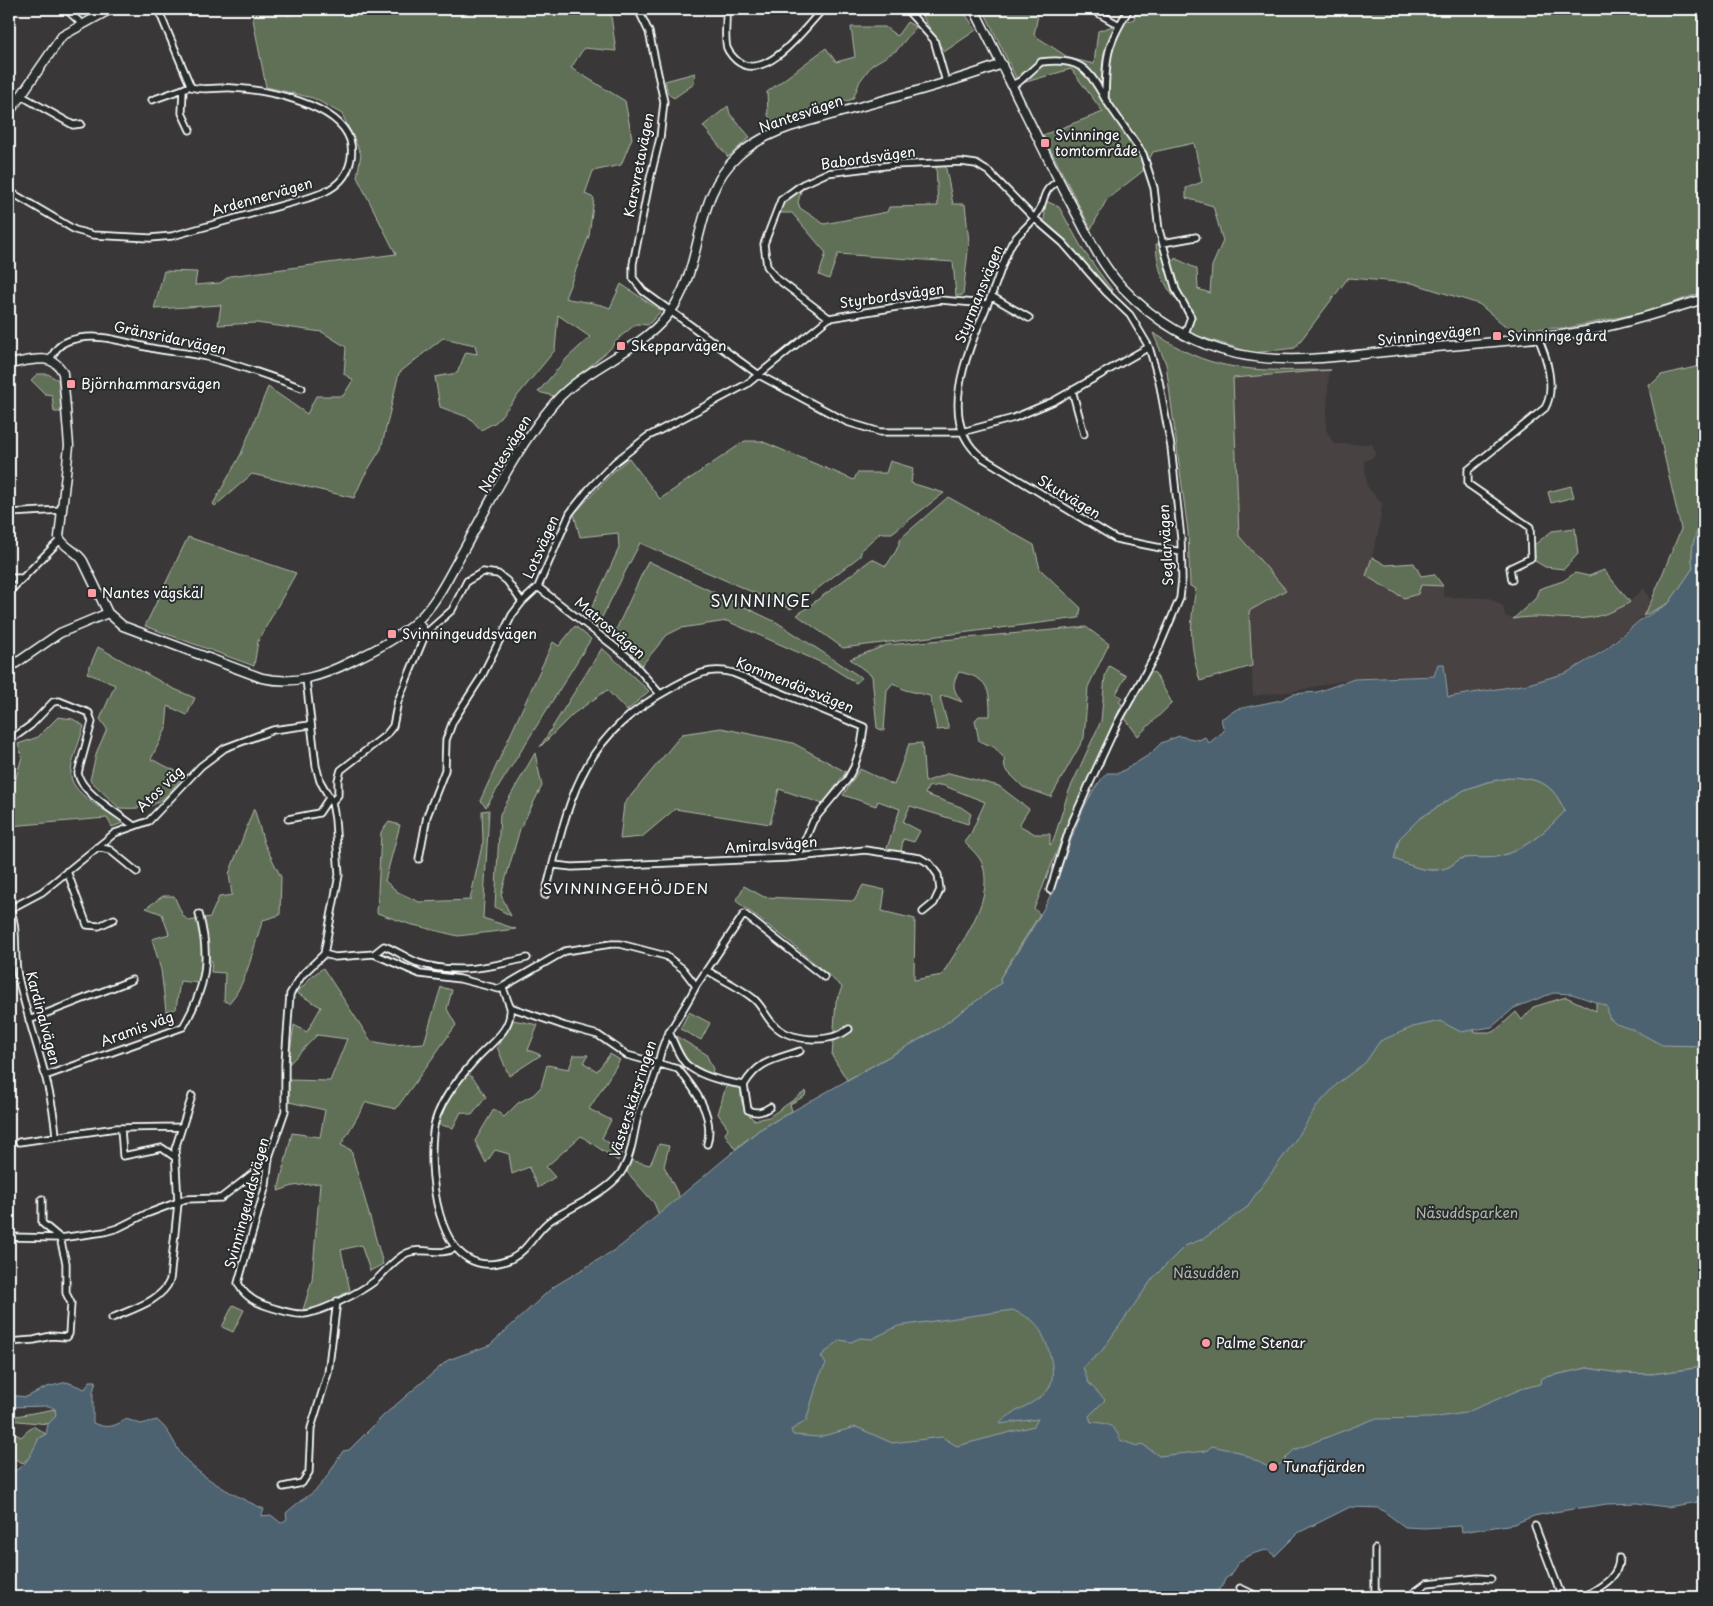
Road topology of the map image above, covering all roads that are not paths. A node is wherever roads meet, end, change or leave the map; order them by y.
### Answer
1 (66, 9) edge
2 (111, 9) edge
3 (158, 9) edge
4 (638, 9) edge
5 (726, 9) edge
6 (823, 9) edge
7 (906, 9) edge
8 (974, 9) edge
9 (1091, 9) edge
10 (1129, 9) edge
11 (82, 24) junction
12 (1118, 25) junction
13 (1002, 64) junction
14 (946, 82) junction
15 (1012, 85) junction
16 (190, 86) junction
17 (183, 89) junction
18 (20, 95) junction
19 (1105, 99) junction
20 (152, 100) dead end
21 (9, 113) edge
22 (81, 124) dead end
23 (190, 130) dead end
24 (1059, 181) junction
25 (9, 191) edge
26 (1034, 218) junction
27 (1196, 237) dead end
28 (1163, 243) junction
29 (991, 296) junction
30 (1704, 299) edge
31 (987, 304) junction
32 (670, 312) junction
33 (829, 318) junction
34 (1030, 318) dead end
35 (1184, 336) junction
36 (1537, 336) junction
37 (1148, 347) junction
38 (50, 360) junction
39 (9, 364) edge
40 (759, 375) junction
41 (302, 388) dead end
42 (1072, 390) junction
43 (962, 432) junction
44 (1084, 434) dead end
45 (62, 510) junction
46 (9, 513) edge
47 (60, 540) junction
48 (1181, 552) junction
49 (9, 578) edge
50 (22, 578) junction
51 (1512, 580) dead end
52 (538, 587) junction
53 (9, 592) edge
54 (522, 602) junction
55 (108, 613) junction
56 (418, 620) junction
57 (426, 633) junction
58 (9, 668) edge
59 (306, 679) junction
60 (660, 694) junction
61 (310, 725) junction
62 (9, 741) edge
63 (330, 800) junction
64 (288, 819) dead end
65 (134, 826) junction
66 (97, 847) junction
67 (798, 857) junction
68 (419, 859) dead end
69 (554, 865) junction
70 (67, 871) junction
71 (137, 872) dead end
72 (1050, 890) dead end
73 (546, 895) dead end
74 (10, 907) edge
75 (923, 912) dead end
76 (199, 914) dead end
77 (114, 919) dead end
78 (324, 954) junction
79 (374, 954) junction
80 (527, 958) dead end
81 (708, 971) junction
82 (824, 977) dead end
83 (132, 980) dead end
84 (696, 986) junction
85 (503, 988) junction
86 (510, 1007) junction
87 (29, 1020) junction
88 (849, 1029) dead end
89 (669, 1032) junction
90 (800, 1051) dead end
91 (658, 1063) junction
92 (45, 1076) junction
93 (744, 1085) junction
94 (192, 1096) dead end
95 (770, 1107) dead end
96 (181, 1127) junction
97 (120, 1128) junction
98 (56, 1136) junction
99 (19, 1142) dead end
100 (707, 1144) dead end
101 (176, 1158) junction
102 (268, 1161) junction
103 (42, 1199) dead end
104 (178, 1203) junction
105 (46, 1228) junction
106 (9, 1237) edge
107 (43, 1238) junction
108 (60, 1238) junction
109 (455, 1248) junction
110 (337, 1301) junction
111 (112, 1318) dead end
112 (9, 1342) edge
113 (283, 1487) dead end
114 (1535, 1526) dead end
115 (1374, 1549) dead end
116 (1619, 1558) dead end
117 (1491, 1579) dead end
118 (1240, 1588) dead end
119 (1259, 1597) edge
120 (1376, 1597) edge
121 (1408, 1597) edge
122 (1562, 1597) edge
123 (1584, 1597) edge

1 - 11 street
2 - 11 street
3 - 16 street
4 - 32 street, Karsvretavägen
5 - 6 street
7 - 14 street
8 - 13 street, Svinningevägen
9 - 12 street
10 - 12 street
11 - 18 street
12 - 19 street
13 - 14 street, Nantesvägen
13 - 15 street, Svinningevägen
14 - 32 street, Nantesvägen
15 - 19 street
15 - 24 street, Svinningevägen
16 - 17 street, Ardennervägen
16 - 25 street, Ardennervägen
17 - 20 street, Ardennervägen
17 - 23 street
18 - 21 street
18 - 22 street
19 - 28 street
24 - 26 street, Styrmansvägen
24 - 35 street, Svinningevägen
26 - 29 street, Styrmansvägen
26 - 33 street, Babordsvägen
26 - 37 street, Seglarvägen
27 - 28 street
28 - 35 street
29 - 31 street, Styrmansvägen
29 - 34 street
30 - 36 street, Svinningevägen
31 - 33 street, Styrbordsvägen
31 - 43 street, Styrmansvägen
32 - 40 street
32 - 56 street, Nantesvägen
33 - 40 street, Lotsvägen
35 - 36 street, Svinningevägen
36 - 51 street
37 - 42 street
37 - 48 street, Seglarvägen
38 - 39 street
38 - 41 street, Gränsridarvägen
38 - 45 street
40 - 43 street
40 - 52 street, Lotsvägen
42 - 43 street
42 - 44 street
43 - 48 street, Skutvägen
45 - 46 street
45 - 47 street
47 - 50 street
47 - 55 street
48 - 72 street, Seglarvägen
49 - 50 street
50 - 53 street
52 - 54 street, Lotsvägen
52 - 60 street, Matrosvägen
54 - 57 street
54 - 68 street, Lotsvägen
55 - 58 street
55 - 59 street, Nantesvägen
56 - 57 street
56 - 59 street, Nantesvägen
57 - 63 street
59 - 61 street
60 - 67 street, Kommendörsvägen
60 - 69 street, Kommendörsvägen
61 - 63 street
61 - 65 street, Atos väg
62 - 65 street
63 - 64 street
63 - 78 street
65 - 66 street, Atos väg
66 - 70 street, Atos väg
66 - 71 street
67 - 69 street, Amiralsvägen
67 - 75 street, Amiralsvägen
69 - 73 street, Kommendörsvägen
70 - 74 street, Atos väg
70 - 77 street
74 - 87 street, Kardinalvägen
76 - 92 street, Aramis väg
78 - 79 street
78 - 102 street, Svinningeuddsvägen
79 - 80 street
79 - 85 street
81 - 82 street, Västerskärsringen
81 - 84 street, Västerskärsringen
81 - 88 street
83 - 87 street
84 - 85 street
84 - 89 street, Västerskärsringen
85 - 86 street
86 - 91 street
86 - 109 street
87 - 92 street, Kardinalvägen
89 - 91 street, Västerskärsringen
89 - 93 street
90 - 93 street
91 - 100 street
91 - 109 street, Västerskärsringen
92 - 98 street, Kardinalvägen
93 - 95 street
94 - 96 street
96 - 97 street
96 - 101 street
97 - 98 street
97 - 101 street
98 - 99 street
101 - 104 street
102 - 104 street
102 - 110 street, Svinningeuddsvägen
103 - 105 street
104 - 108 street
104 - 111 street
105 - 107 street
105 - 108 street
106 - 107 street
107 - 108 street
108 - 112 street
109 - 110 street, Svinningeuddsvägen
110 - 113 street
114 - 122 street
115 - 120 street
116 - 123 street
117 - 121 street
118 - 119 street

